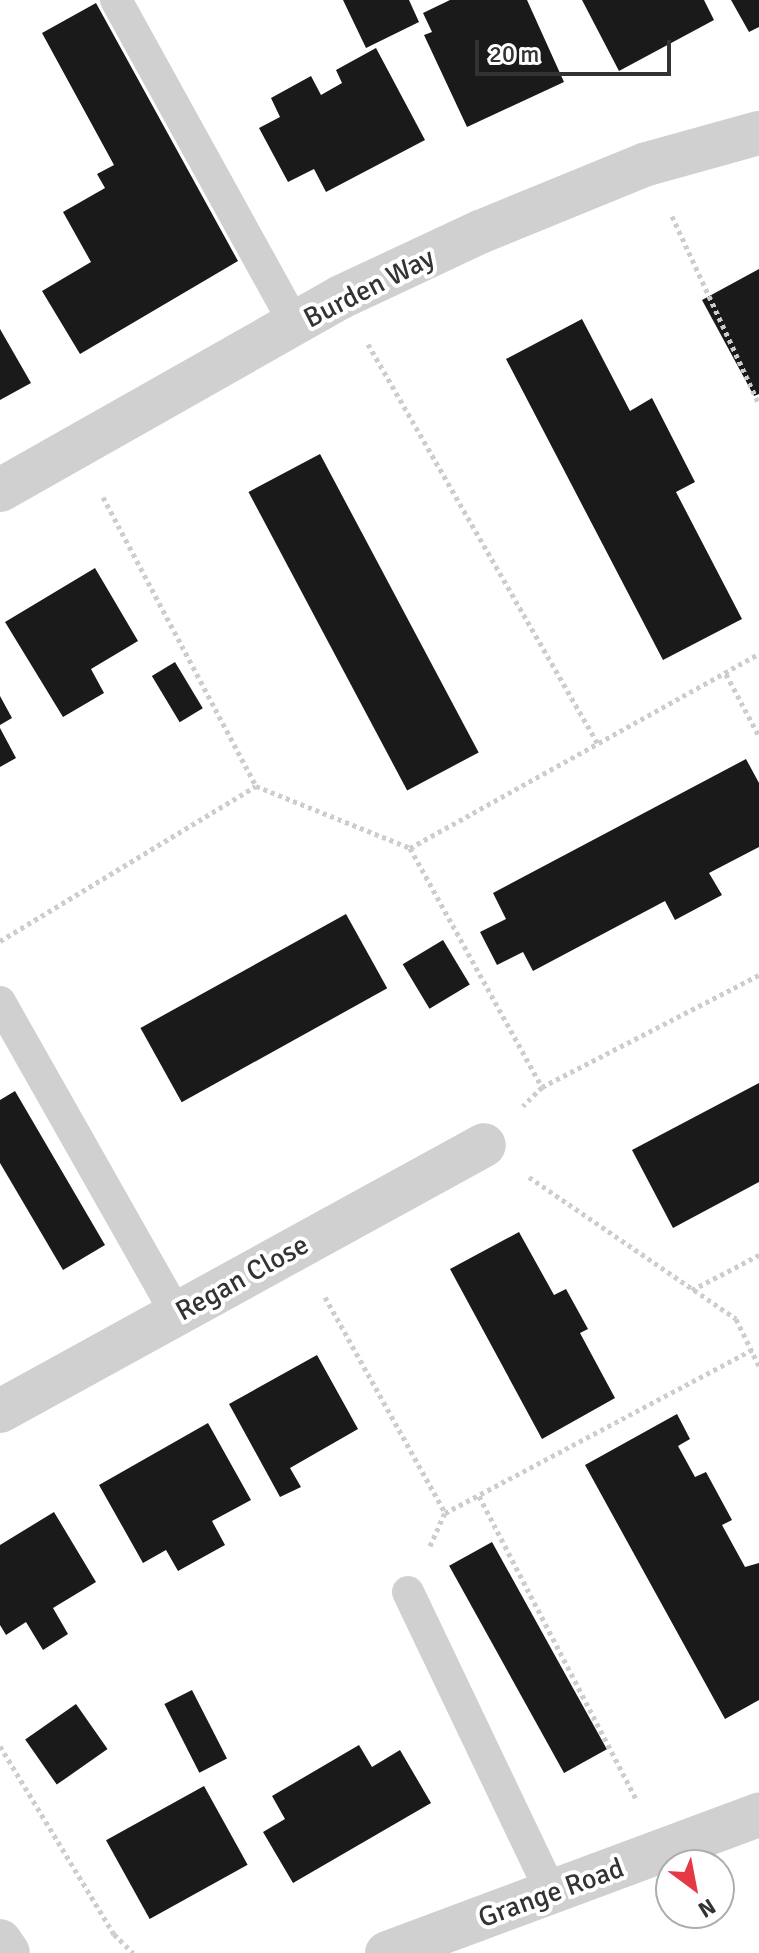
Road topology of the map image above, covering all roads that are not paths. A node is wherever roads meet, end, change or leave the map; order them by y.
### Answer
1 (116, 0) edge
2 (759, 133) edge
3 (296, 326) junction
4 (0, 490) edge
5 (0, 1002) edge
6 (484, 1145) road end
7 (177, 1315) junction
8 (0, 1411) edge
9 (408, 1592) road end
10 (759, 1815) edge
11 (551, 1892) junction
12 (0, 1941) edge
13 (8, 1953) edge
14 (387, 1953) edge

1 - 3 lane
2 - 3 street, Burden Way
3 - 4 street, Burden Way
5 - 7 lane
6 - 7 street, Regan Close
7 - 8 street, Regan Close
9 - 11 lane
10 - 11 street, Grange Road
11 - 14 street, Grange Road
12 - 13 street

